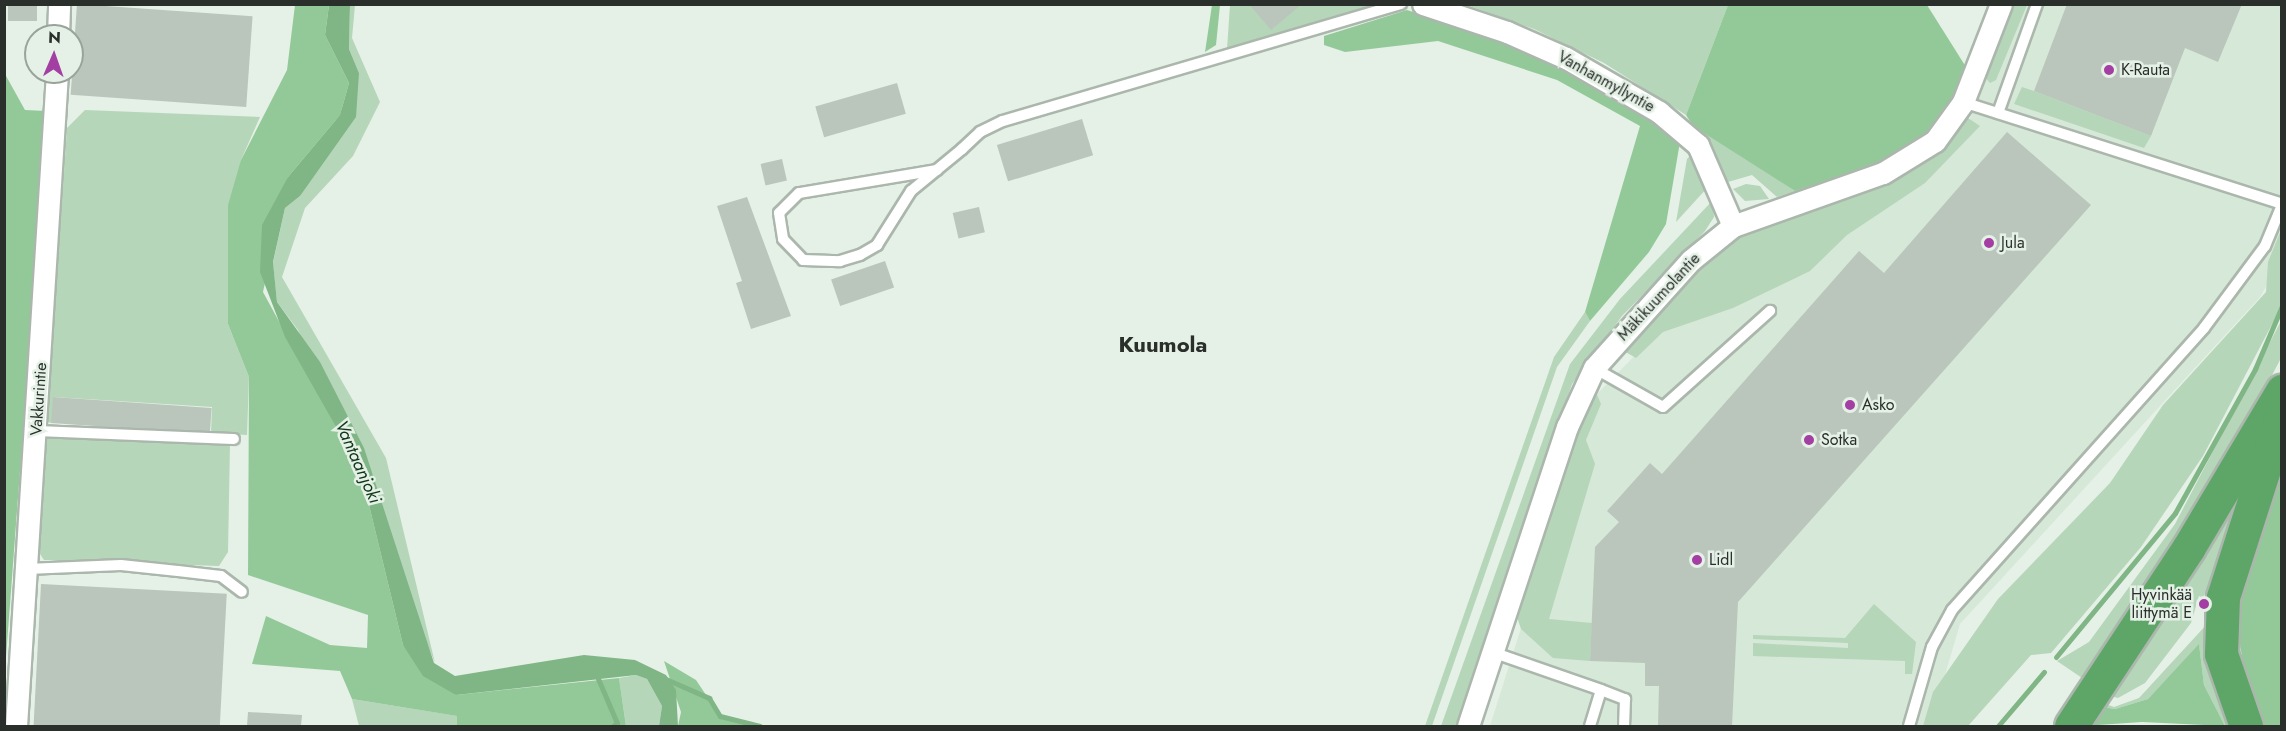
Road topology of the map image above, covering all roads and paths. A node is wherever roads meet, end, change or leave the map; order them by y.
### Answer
1 (59, 4) edge
2 (1401, 4) edge
3 (1423, 4) edge
4 (2001, 4) edge
5 (2037, 4) edge
6 (58, 24) edge
7 (56, 84) edge
8 (1963, 102) junction
9 (1998, 113) junction
10 (937, 170) junction
11 (2282, 204) edge
12 (1733, 226) junction
13 (1770, 311) dead end
14 (1593, 368) junction
15 (2282, 391) edge
16 (2282, 413) edge
17 (36, 430) junction
18 (234, 439) dead end
19 (27, 569) junction
20 (242, 592) dead end
21 (1492, 652) junction
22 (1601, 690) junction
23 (16, 726) edge
24 (1468, 726) edge
25 (1590, 726) edge
26 (1624, 726) edge
27 (1909, 726) edge
28 (2071, 726) edge
29 (2246, 726) edge

1 - 6 street
2 - 10 lane
3 - 12 street, Vanhanmyllyntie
4 - 8 street, Mäkikuumolantie
5 - 9 lane
7 - 17 street, Vakkurintie
8 - 9 lane
8 - 12 street, Mäkikuumolantie
9 - 11 lane
10 - 10 lane
11 - 27 lane
12 - 14 street, Mäkikuumolantie
13 - 14 lane
14 - 21 street, Mäkikuumolantie
15 - 28 highway
16 - 29 highway
17 - 18 lane
17 - 19 street, Vakkurintie
19 - 20 lane
19 - 23 street, Vakkurintie
21 - 22 lane
21 - 24 street, Mäkikuumolantie
22 - 25 lane
22 - 26 lane

